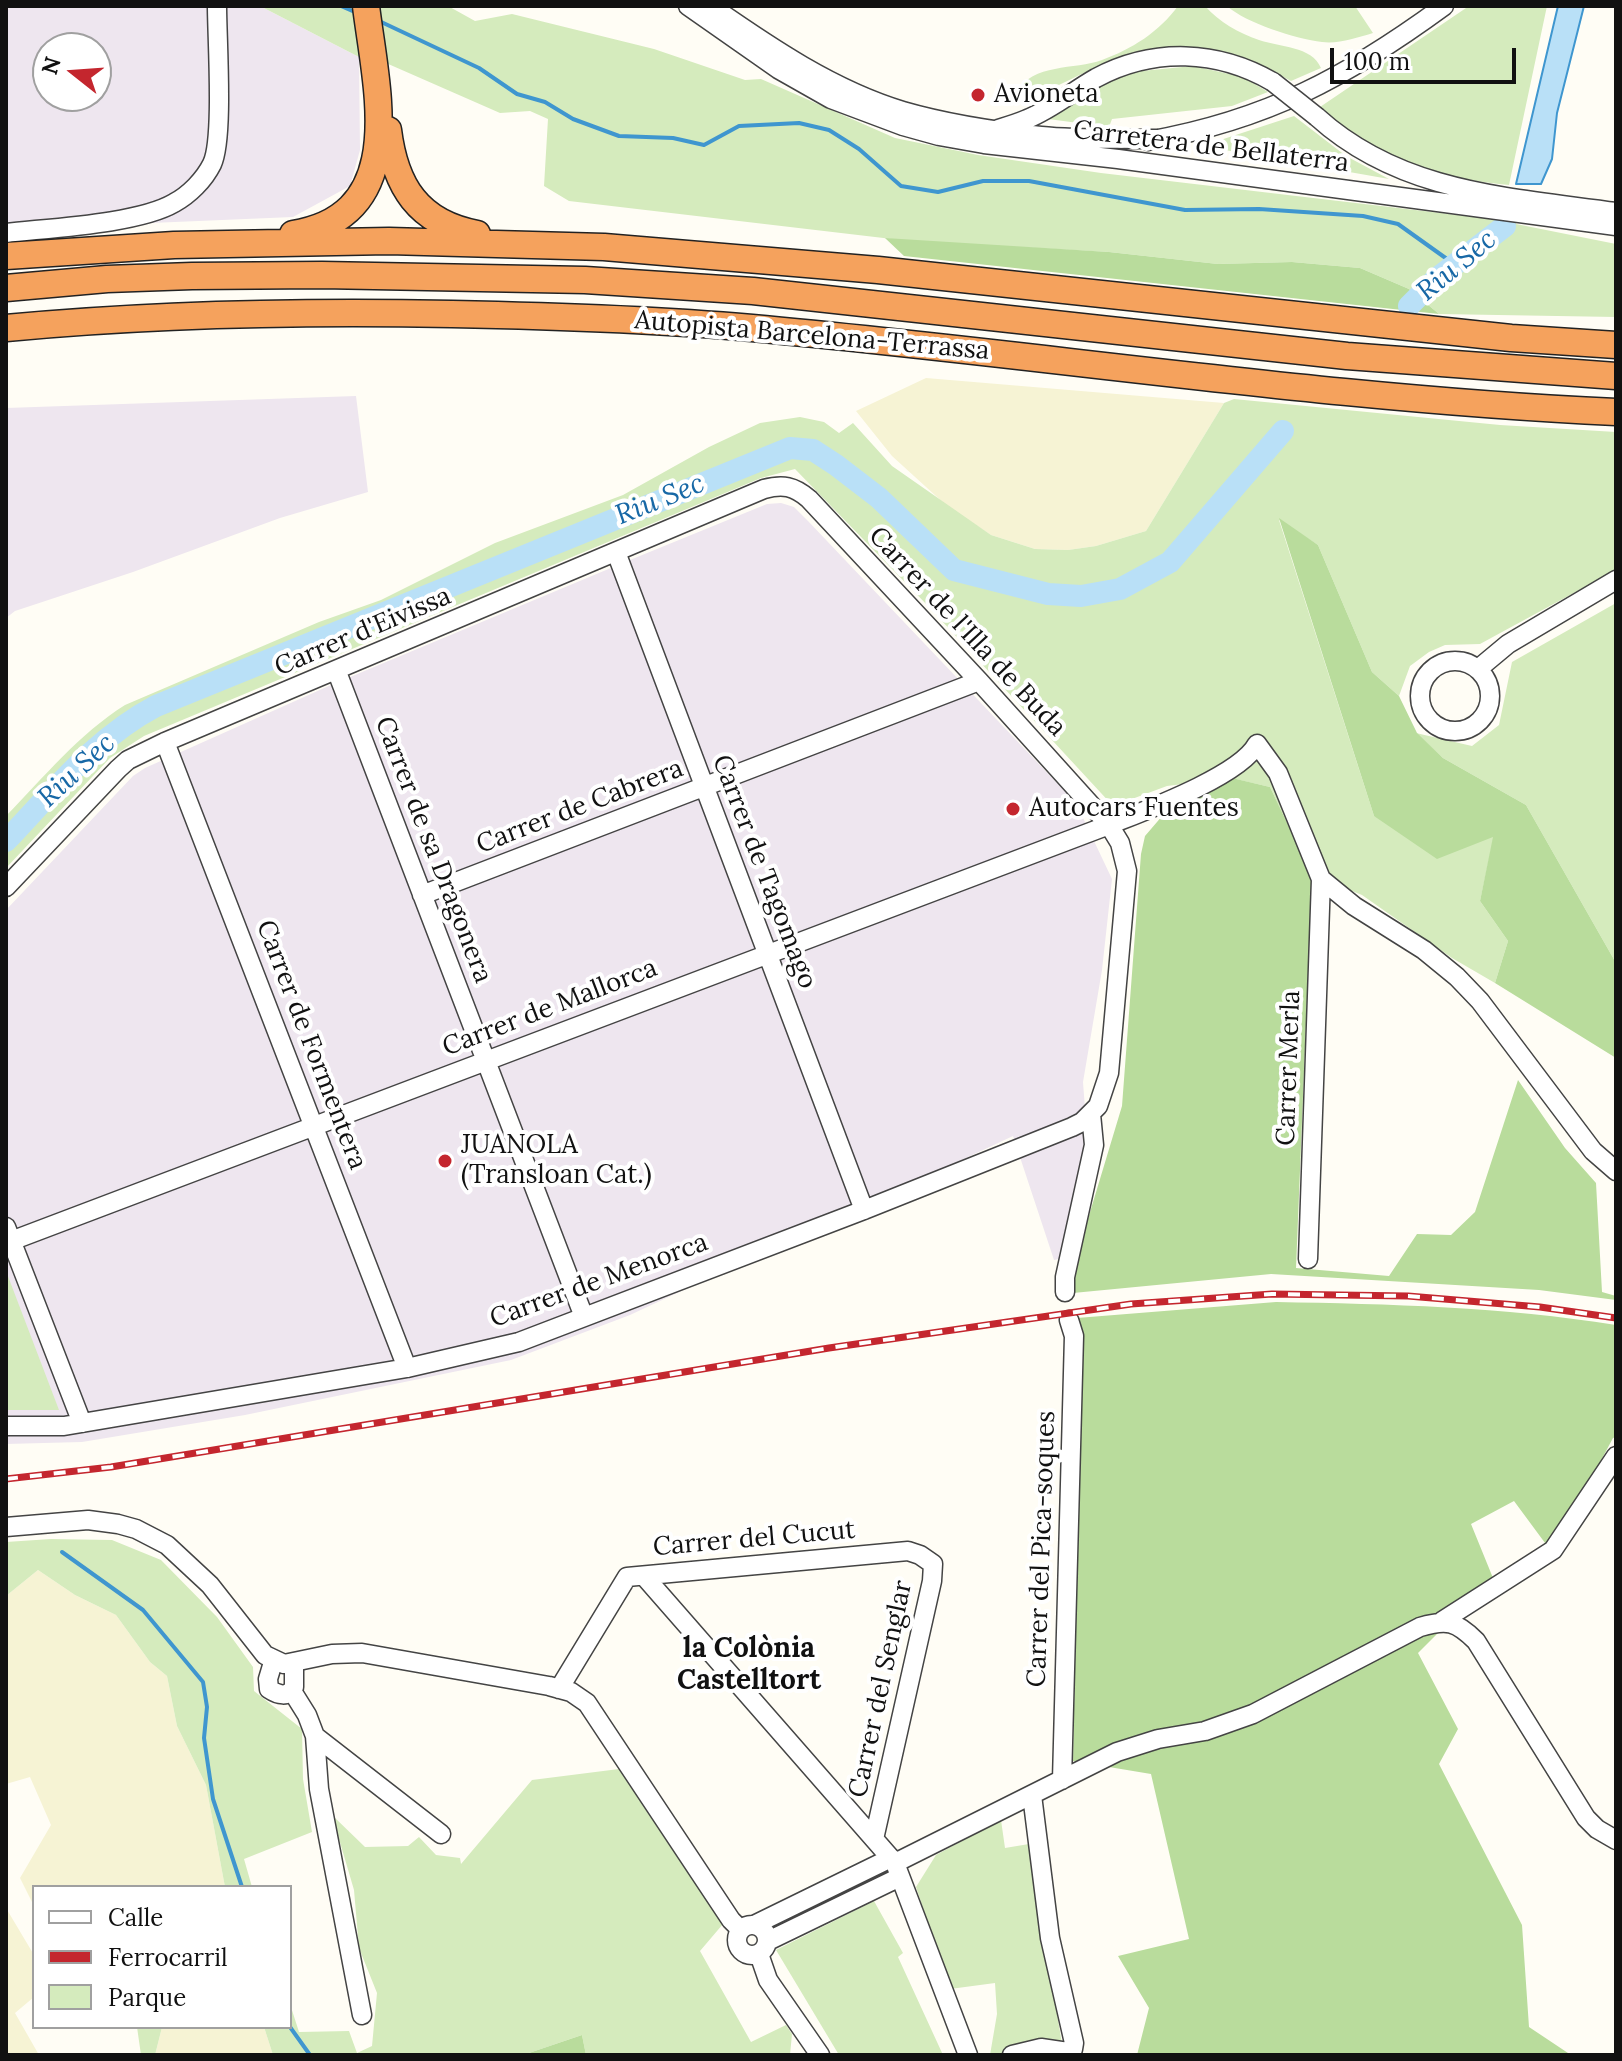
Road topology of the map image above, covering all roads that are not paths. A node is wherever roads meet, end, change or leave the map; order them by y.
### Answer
1 (217, 6) edge
2 (366, 6) edge
3 (373, 6) edge
4 (688, 6) edge
5 (711, 6) edge
6 (1444, 6) edge
7 (376, 54) junction
8 (993, 130) junction
9 (1157, 139) junction
10 (1036, 151) junction
11 (1616, 212) edge
12 (1616, 226) edge
13 (6, 233) edge
14 (174, 245) junction
15 (547, 245) junction
16 (6, 256) edge
17 (107, 279) junction
18 (6, 281) edge
19 (6, 288) edge
20 (6, 328) edge
21 (1616, 345) edge
22 (1616, 376) edge
23 (1616, 412) edge
24 (780, 485) joint
25 (616, 552) junction
26 (1616, 580) edge
27 (1478, 669) dead end
28 (337, 672) junction
29 (979, 681) junction
30 (165, 742) junction
31 (705, 788) junction
32 (1109, 825) junction
33 (1321, 879) junction
34 (6, 887) edge
35 (422, 895) junction
36 (767, 953) junction
37 (486, 1060) junction
38 (1091, 1114) junction
39 (314, 1125) junction
40 (1616, 1171) edge
41 (864, 1210) junction
42 (9, 1234) edge
43 (1308, 1259) dead end
44 (1065, 1292) dead end
45 (584, 1317) junction
46 (1069, 1320) dead end
47 (407, 1368) junction
48 (82, 1423) junction
49 (6, 1426) edge
50 (1616, 1456) edge
51 (6, 1527) edge
52 (920, 1555) joint
53 (644, 1576) junction
54 (1442, 1621) junction
55 (274, 1659) junction
56 (294, 1662) junction
57 (559, 1689) junction
58 (292, 1691) junction
59 (315, 1736) junction
60 (1062, 1780) junction
61 (1032, 1795) junction
62 (441, 1834) dead end
63 (874, 1839) junction
64 (1616, 1840) edge
65 (895, 1866) junction
66 (748, 1927) junction
67 (764, 1948) junction
68 (362, 2015) dead end
69 (820, 2055) edge
70 (968, 2055) edge
71 (1012, 2055) edge

1 - 13 street
2 - 7 highway
3 - 7 highway
4 - 10 street, Carretera de Bellaterra
5 - 8 street
6 - 9 street
7 - 14 highway
7 - 15 highway
8 - 9 street
8 - 11 street, Carretera de Bellaterra, bridge
9 - 10 street
10 - 12 street, Carretera de Bellaterra
14 - 15 highway
14 - 16 highway
15 - 21 highway
17 - 18 highway
17 - 19 highway, Autopista Barcelona-Terrassa
17 - 22 highway, Autopista Barcelona-Terrassa
20 - 23 highway, Autopista Barcelona-Terrassa
24 - 25 street, Carrer d'Eivissa
24 - 29 street, Carrer de l'Illa de Buda
25 - 28 street, Carrer d'Eivissa
25 - 31 street, Carrer de Tagomago
26 - 27 street
28 - 30 street, Carrer d'Eivissa
28 - 35 street, Carrer de sa Dragonera
29 - 31 street, Carrer de Cabrera
29 - 32 street, Carrer de l'Illa de Buda
30 - 34 street, Carrer d'Eivissa
30 - 39 street, Carrer de Formentera
31 - 35 street, Carrer de Cabrera
31 - 36 street, Carrer de Tagomago
32 - 33 street, Carrer de Mallorca
32 - 36 street, Carrer de Mallorca
32 - 38 street, Carrer de l'Illa de Buda
33 - 40 street
33 - 43 street, Carrer Merla
35 - 37 street, Carrer de sa Dragonera
36 - 37 street, Carrer de Mallorca
36 - 41 street, Carrer de Tagomago
37 - 39 street, Carrer de Mallorca
37 - 45 street, Carrer de sa Dragonera
38 - 41 street, Carrer de Menorca
38 - 44 street
39 - 42 street, Carrer de Mallorca
39 - 47 street, Carrer de Formentera
41 - 45 street, Carrer de Menorca
42 - 48 street
45 - 47 street, Carrer de Menorca
46 - 60 street, Carrer del Pica-soques
47 - 48 street, Carrer de Menorca
48 - 49 street, Carrer de Menorca
50 - 54 street
51 - 55 street
52 - 53 street, Carrer del Cucut
52 - 63 street, Carrer del Senglar
53 - 57 street, Carrer del Cucut
53 - 63 street
54 - 60 street
54 - 64 street
55 - 56 street
55 - 58 street
56 - 57 street
56 - 58 street
57 - 66 street
58 - 59 street
59 - 62 street
59 - 68 street
60 - 61 street
61 - 65 street
61 - 71 street
63 - 65 street
65 - 66 street
65 - 67 street
65 - 70 street
66 - 67 street
66 - 67 street
67 - 69 street

